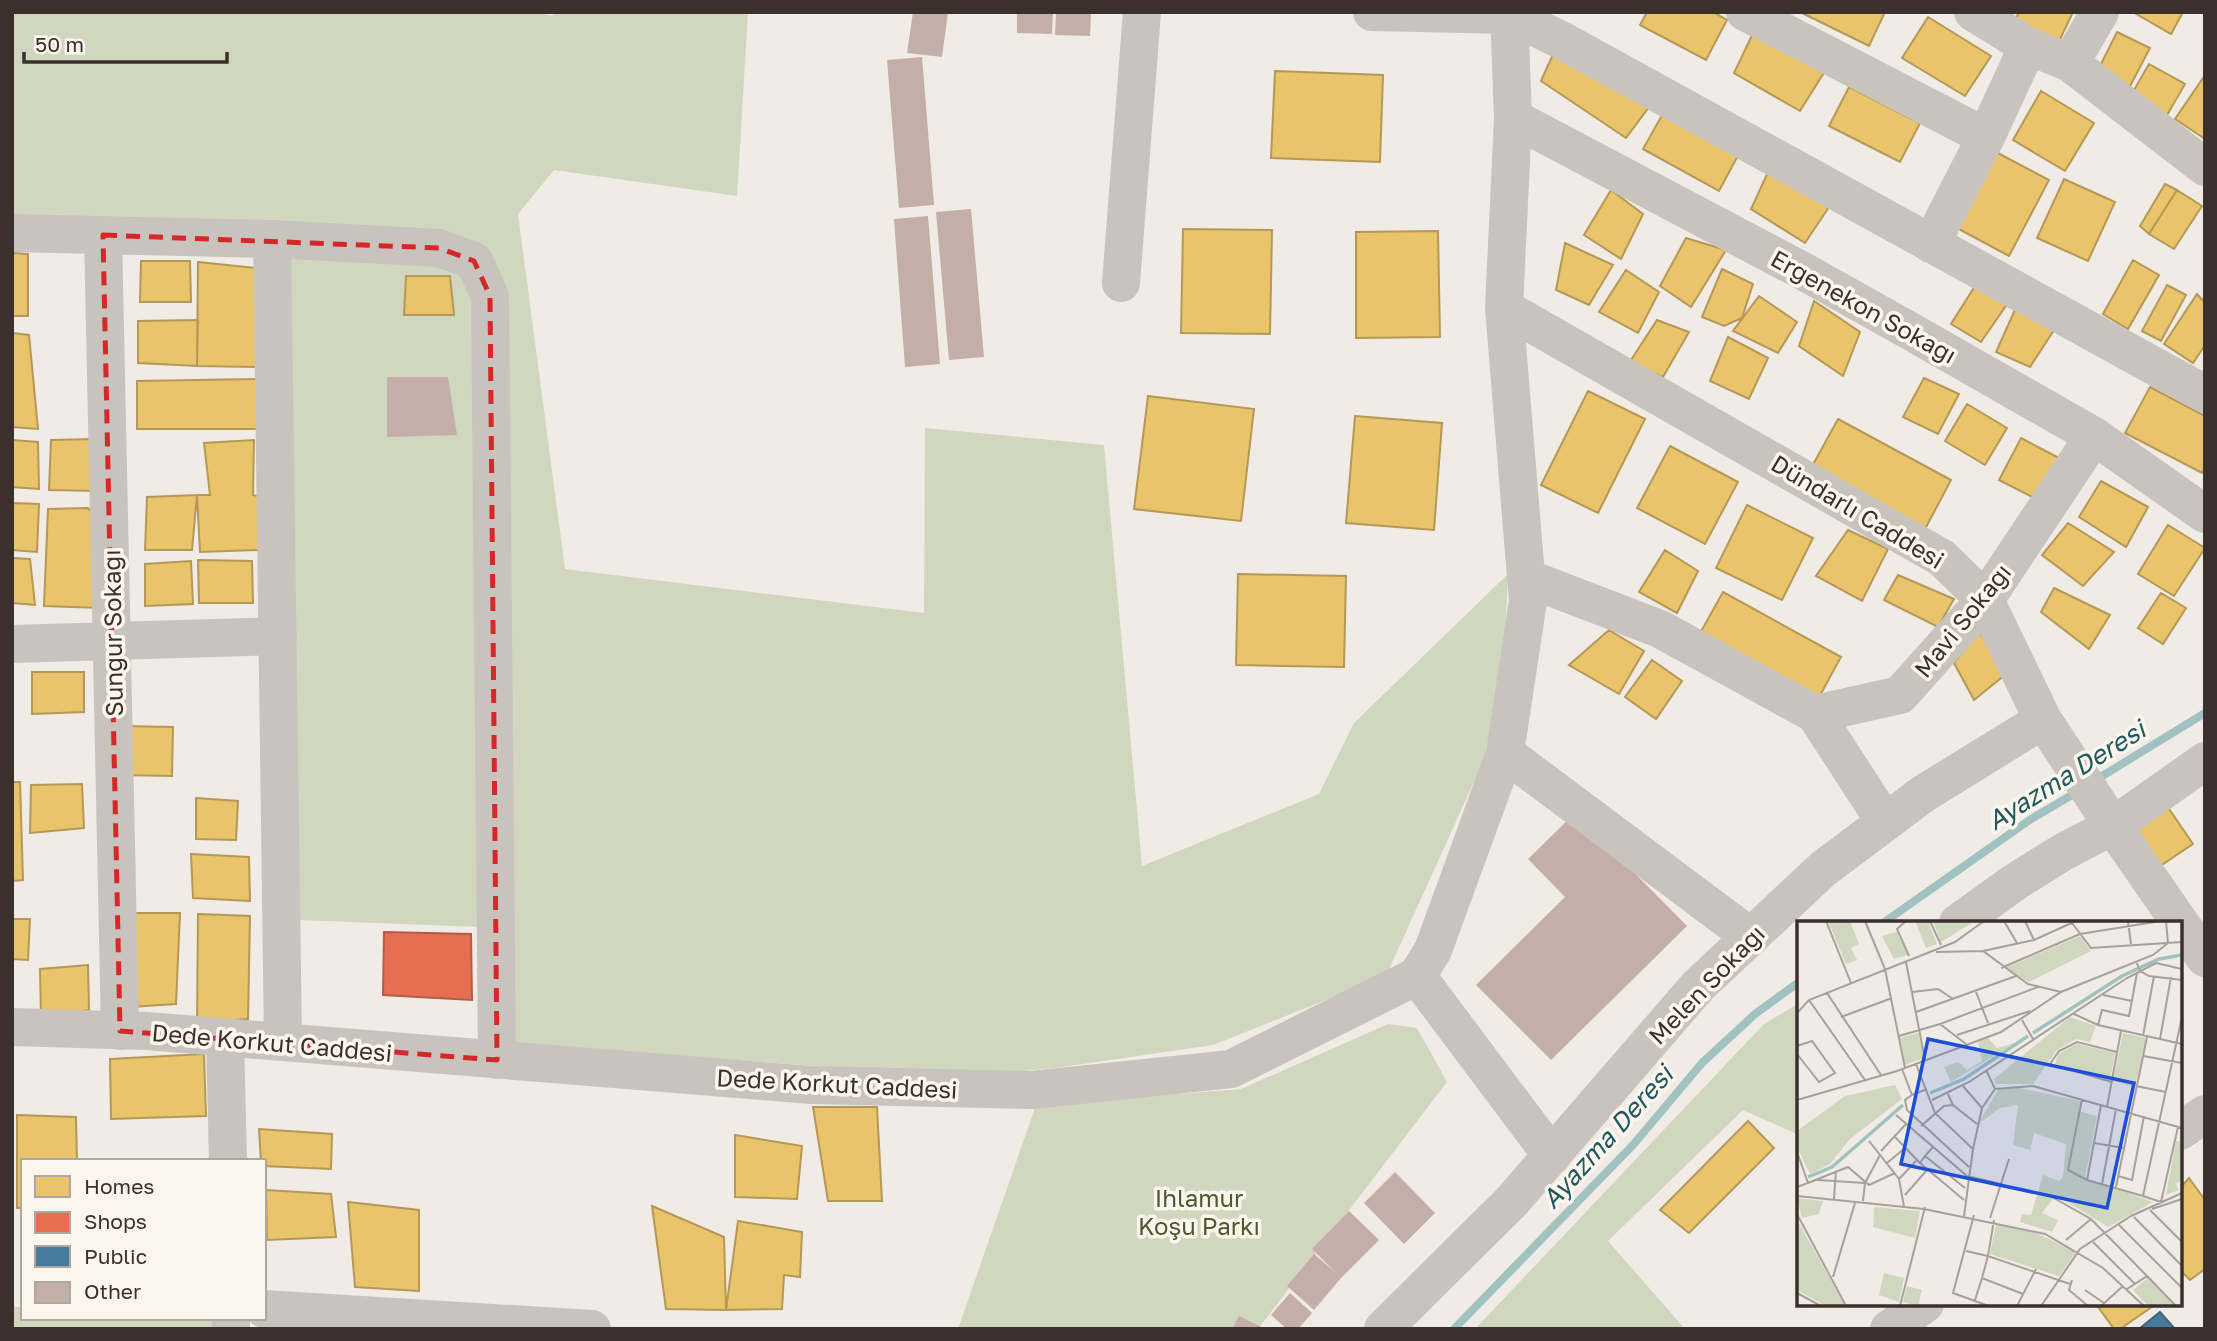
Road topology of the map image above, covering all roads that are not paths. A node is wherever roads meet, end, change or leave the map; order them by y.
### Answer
1 (1142, 12) edge
2 (1372, 12) edge
3 (1745, 12) edge
4 (1973, 12) edge
5 (2100, 12) edge
6 (1510, 14) edge
7 (2028, 46) junction
8 (2070, 63) junction
9 (1513, 118) junction
10 (1986, 137) junction
11 (2205, 167) edge
12 (12, 233) edge
13 (103, 235) junction
14 (272, 239) junction
15 (1931, 244) junction
16 (1121, 283) dead end
17 (1504, 308) junction
18 (2205, 394) edge
19 (2094, 436) junction
20 (2205, 514) edge
21 (1527, 578) junction
22 (1985, 600) junction
23 (278, 636) junction
24 (112, 640) junction
25 (12, 644) edge
26 (1815, 714) junction
27 (2043, 720) junction
28 (1505, 753) junction
29 (2205, 761) edge
30 (2095, 799) junction
31 (1885, 822) junction
32 (1961, 921) edge
33 (2179, 921) edge
34 (2182, 926) edge
35 (1751, 937) junction
36 (2205, 958) edge
37 (1418, 976) junction
38 (12, 1027) edge
39 (120, 1031) junction
40 (225, 1038) junction
41 (284, 1042) junction
42 (497, 1060) junction
43 (1552, 1156) junction
44 (228, 1159) edge
45 (1922, 1306) edge
46 (266, 1309) edge
47 (592, 1329) edge
48 (1383, 1329) edge
49 (1889, 1329) edge

1 - 16 street
2 - 6 street
3 - 10 street
4 - 7 street
5 - 8 street
6 - 9 street
6 - 15 street
7 - 8 street
7 - 10 street
8 - 11 street
9 - 17 street
9 - 19 street, Ergenekon Sokağı
10 - 15 street
12 - 13 street
13 - 14 street
13 - 24 street, Sungur Sokağı
14 - 23 street
14 - 42 street
15 - 18 street
17 - 21 street
17 - 22 street, Dündarlı Caddesi
19 - 20 street, Ergenekon Sokağı
19 - 22 street, Mavi Sokağı
21 - 26 street
21 - 28 street
22 - 26 street, Mavi Sokağı
22 - 27 street, Dündarlı Caddesi
23 - 24 street
23 - 41 street
24 - 25 street
24 - 39 street, Sungur Sokağı
26 - 31 street
27 - 30 street, Dündarlı Caddesi
27 - 31 street, Melen Sokağı
28 - 35 street
28 - 37 street
29 - 30 street
30 - 32 street
30 - 33 street, Dündarlı Caddesi
31 - 35 street, Melen Sokağı
34 - 36 street, Dündarlı Caddesi
35 - 43 street, Melen Sokağı
37 - 42 street, Dede Korkut Caddesi
37 - 43 street
38 - 39 street, Dede Korkut Caddesi
39 - 40 street, Dede Korkut Caddesi
40 - 41 street, Dede Korkut Caddesi
40 - 44 street
41 - 42 street, Dede Korkut Caddesi
43 - 48 street, Melen Sokağı
45 - 49 street
46 - 47 street

